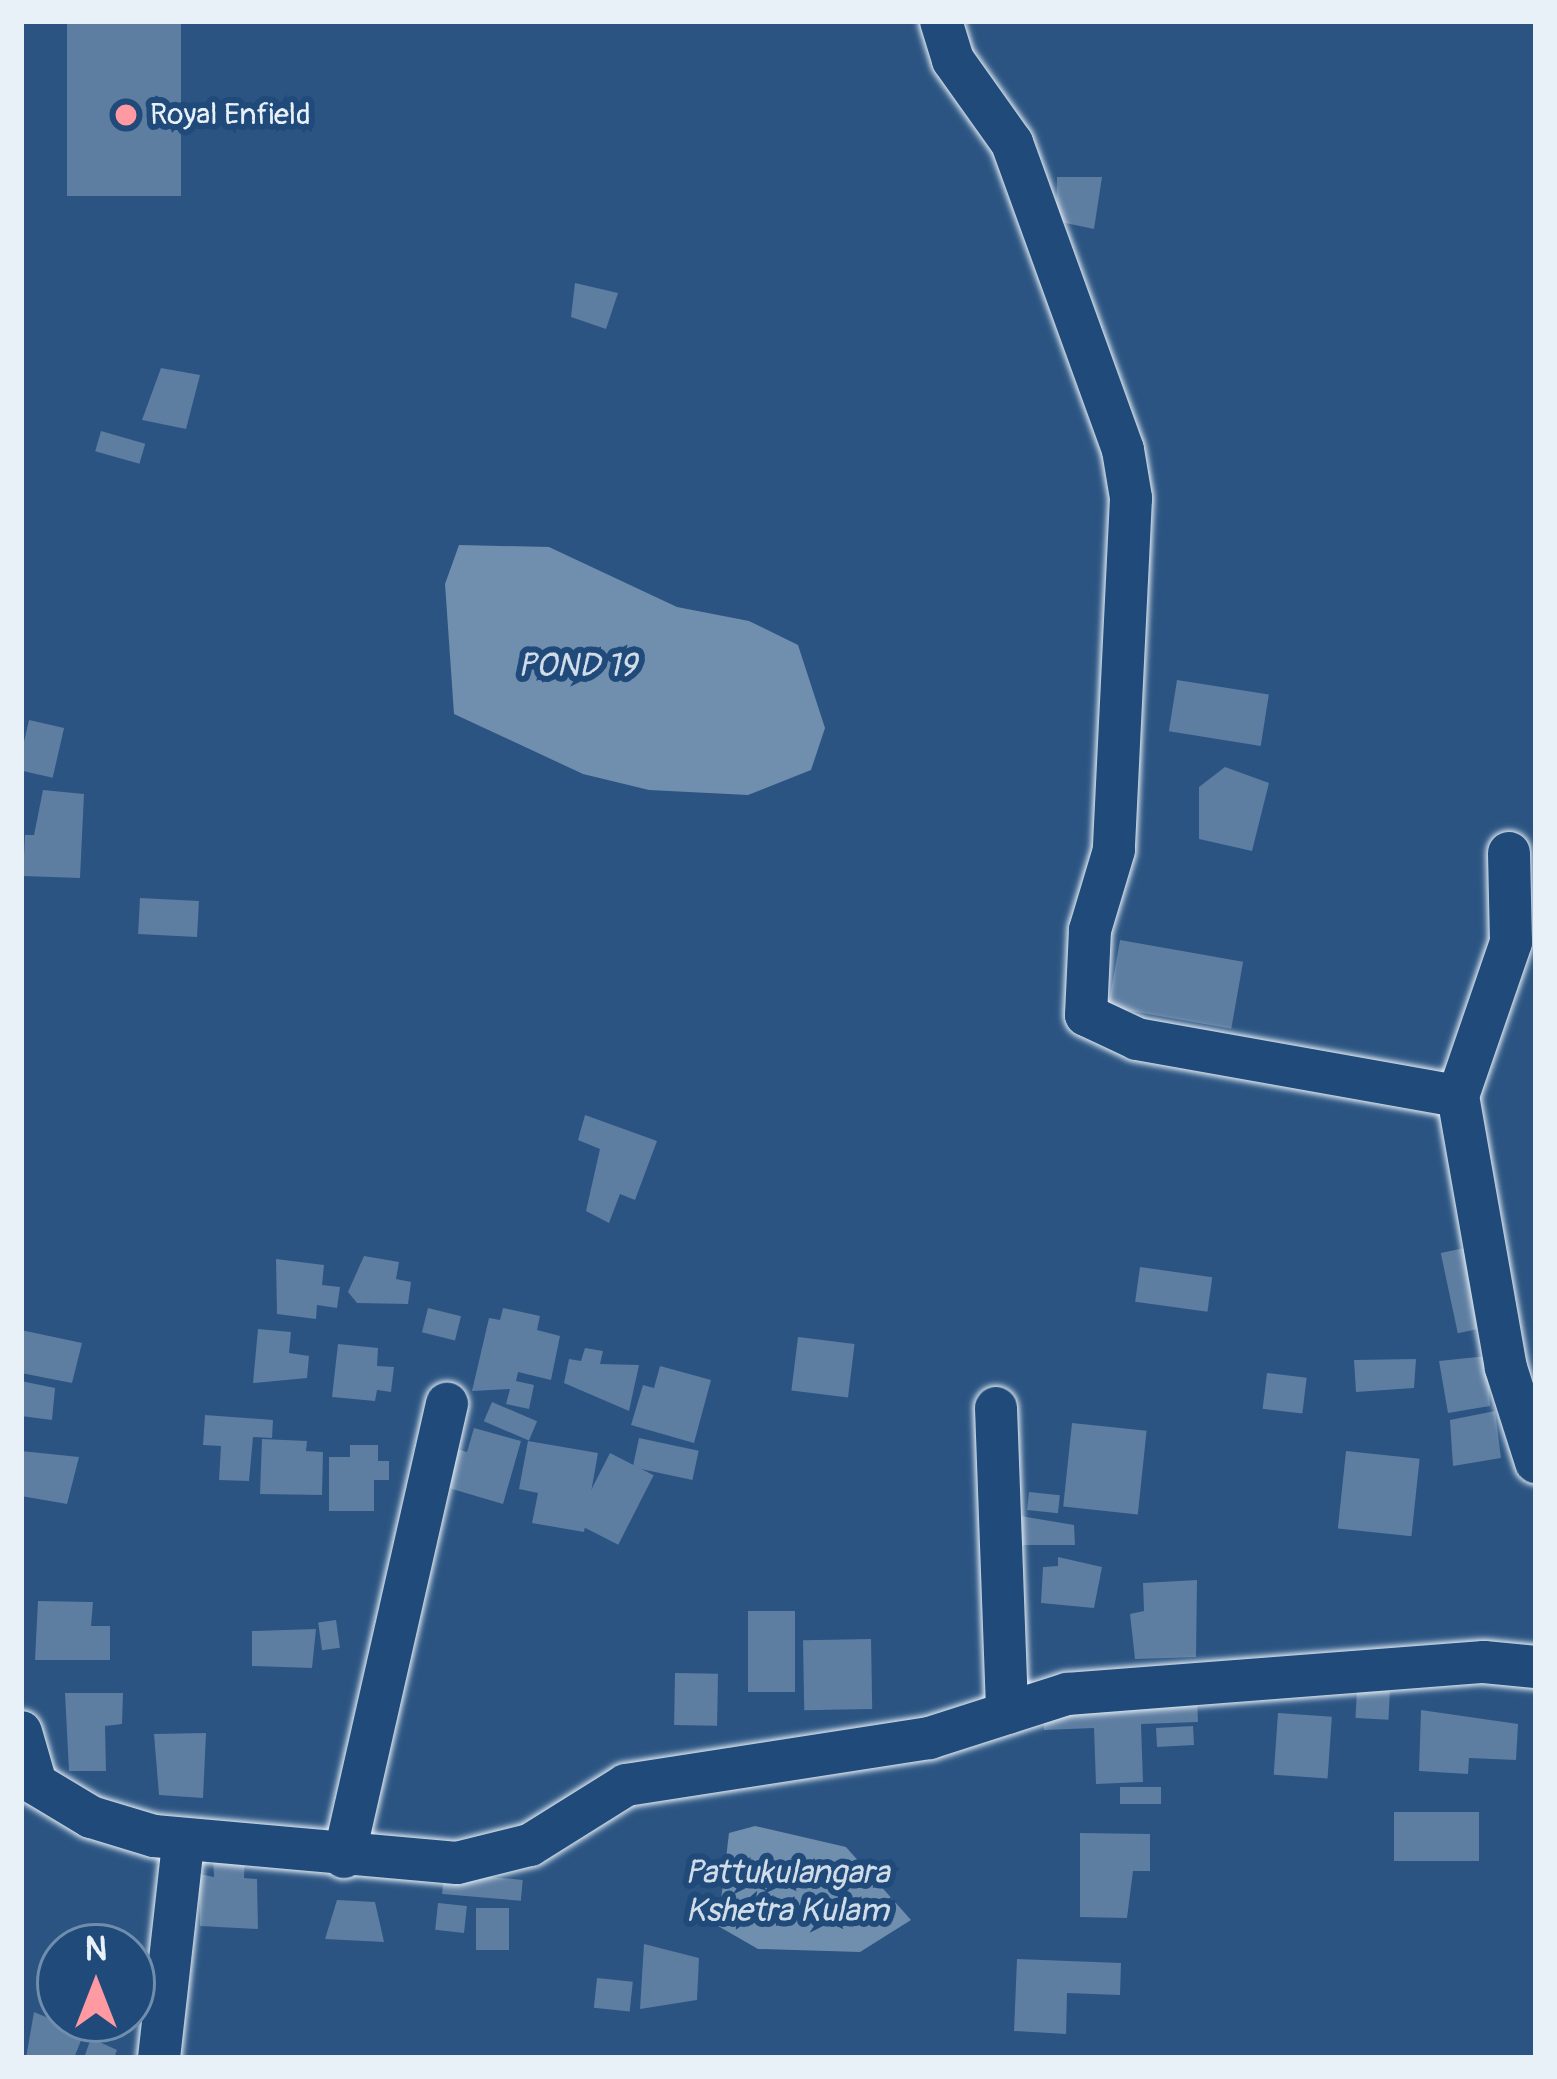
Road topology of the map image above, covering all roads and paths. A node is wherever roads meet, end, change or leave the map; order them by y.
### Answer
1 (940, 21) edge
2 (1509, 853) dead end
3 (1458, 1096) junction
4 (447, 1404) dead end
5 (996, 1408) dead end
6 (1536, 1462) edge
7 (1536, 1667) edge
8 (1007, 1713) junction
9 (21, 1732) edge
10 (183, 1844) junction
11 (344, 1857) junction
12 (159, 2058) edge

1 - 3 street
2 - 3 street
3 - 6 street
4 - 11 street
5 - 8 street
7 - 8 street
8 - 11 street
9 - 10 street
10 - 11 street
10 - 12 street

